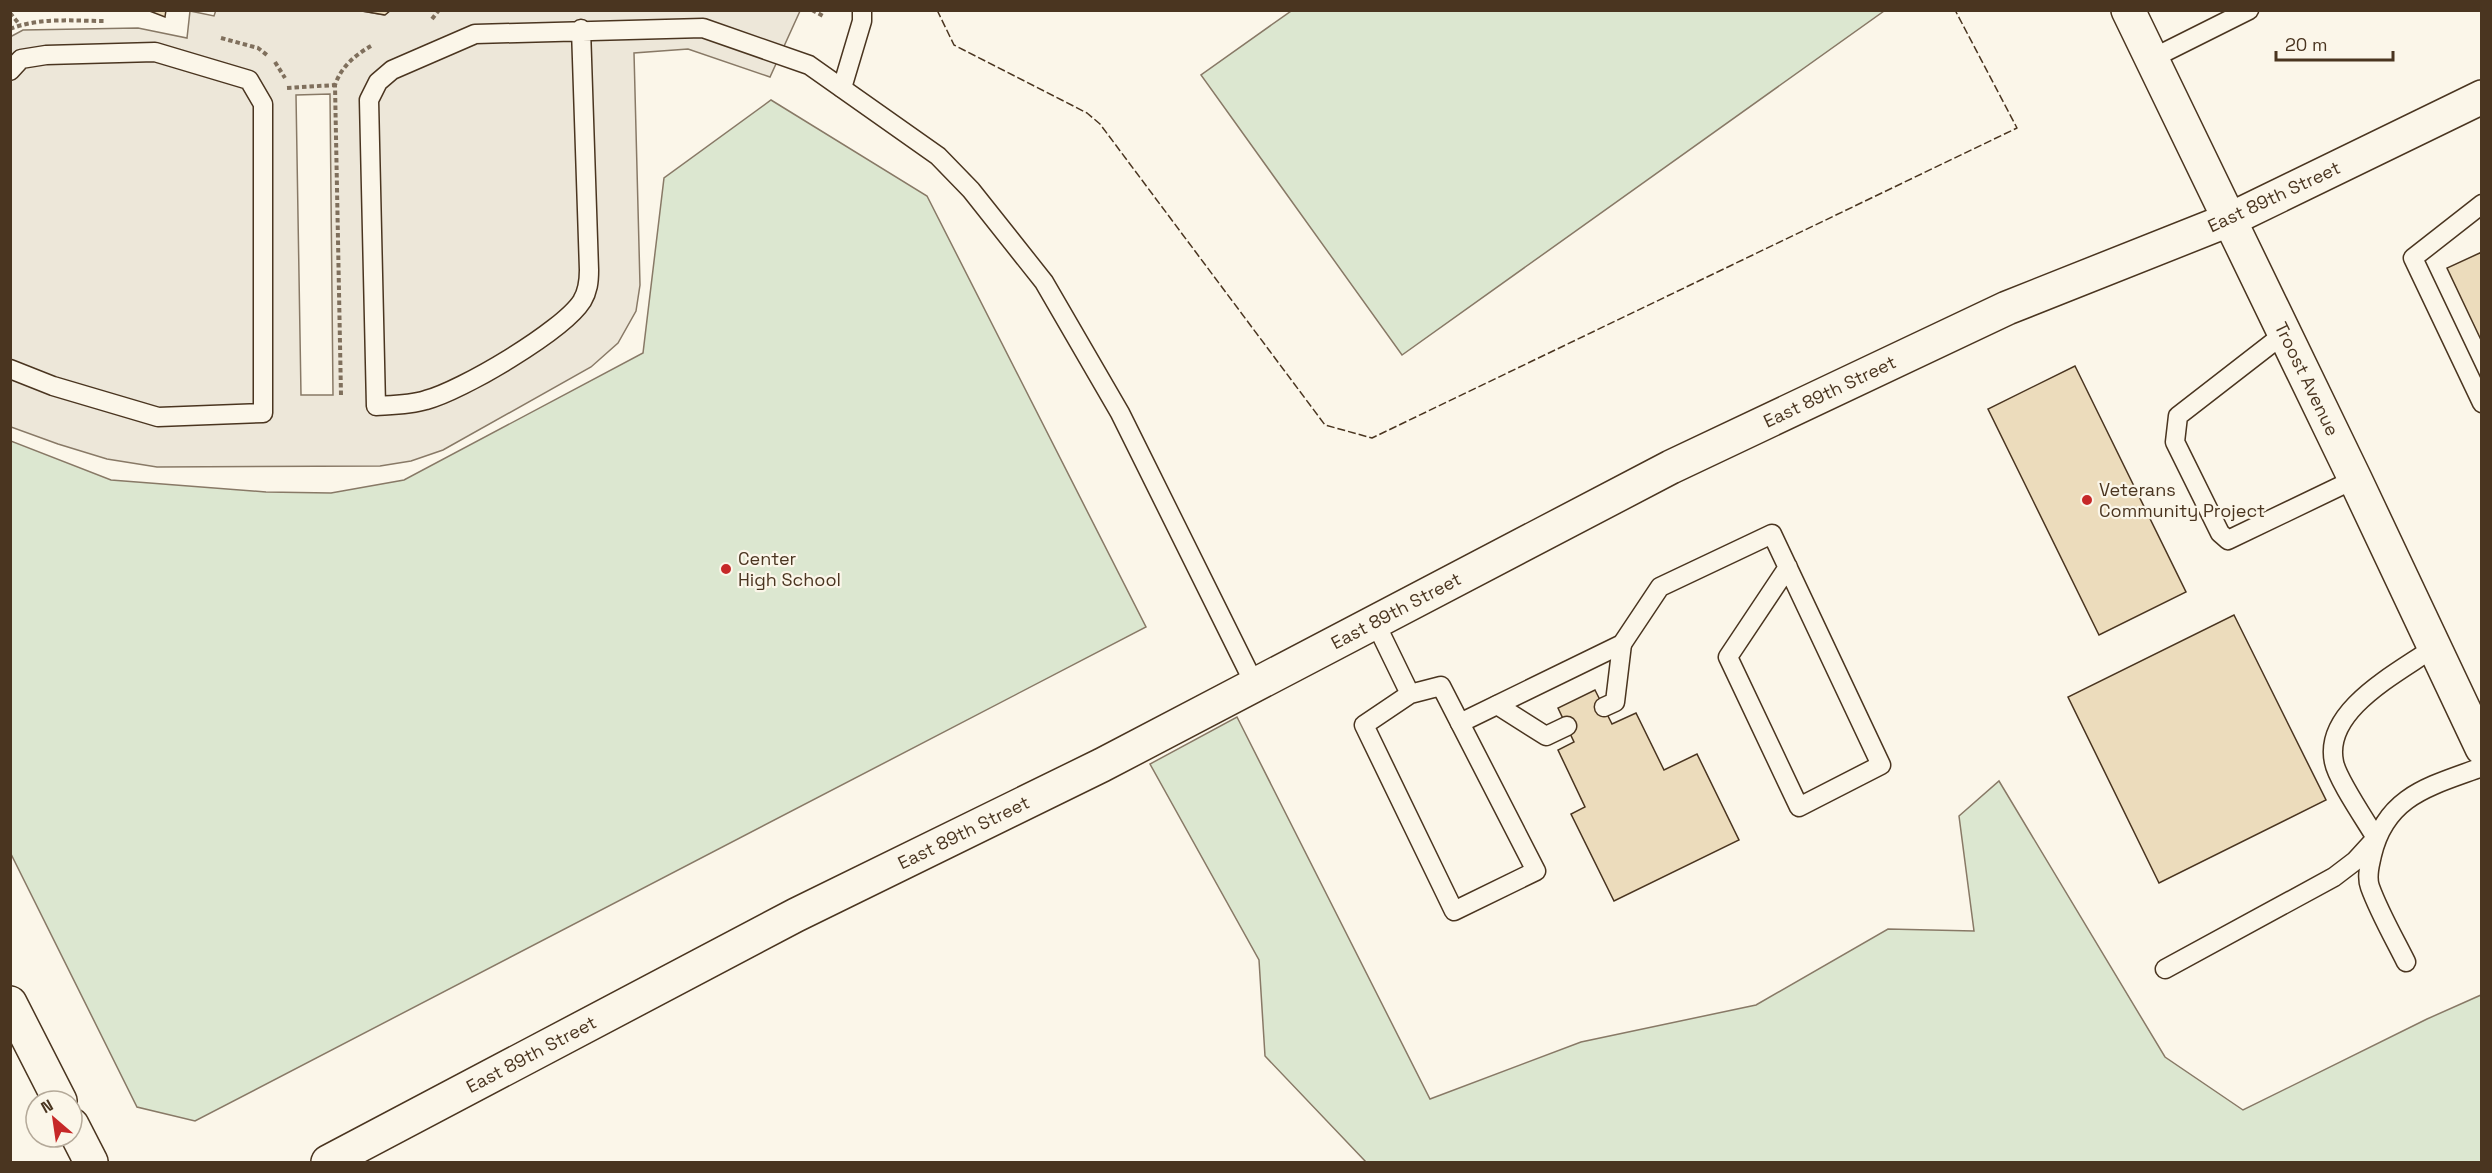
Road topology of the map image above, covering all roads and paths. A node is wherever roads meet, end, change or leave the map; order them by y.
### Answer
1 (812, 10) edge
2 (862, 10) edge
3 (2128, 10) edge
4 (2249, 10) edge
5 (10, 13) edge
6 (825, 17) dead end
7 (106, 21) dead end
8 (20, 25) junction
9 (10, 29) edge
10 (581, 29) junction
11 (218, 37) dead end
12 (2153, 58) junction
13 (10, 71) edge
14 (335, 85) dead end
15 (286, 88) junction
16 (842, 88) junction
17 (2481, 97) edge
18 (286, 100) dead end
19 (2481, 204) edge
20 (2231, 219) junction
21 (2285, 333) junction
22 (10, 369) edge
23 (2481, 403) edge
24 (2355, 478) junction
25 (1788, 567) junction
26 (1375, 622) junction
27 (1622, 644) junction
28 (2433, 648) junction
29 (1255, 685) junction
30 (1410, 694) junction
31 (1497, 705) junction
32 (1604, 707) dead end
33 (1460, 723) junction
34 (1567, 726) dead end
35 (2481, 748) edge
36 (2481, 767) edge
37 (2376, 838) junction
38 (2406, 962) dead end
39 (2165, 969) dead end
40 (10, 1003) edge
41 (54, 1089) edge
42 (84, 1148) edge
43 (91, 1162) edge
44 (328, 1162) edge

1 - 6 path
2 - 16 lane
3 - 12 street, Troost Avenue
4 - 12 lane
5 - 8 path
7 - 8 path
8 - 9 path
10 - 10 lane
10 - 16 lane
11 - 15 path
12 - 20 street, Troost Avenue
13 - 22 lane
14 - 15 path
15 - 18 path
16 - 29 lane
17 - 20 street, East 89th Street
19 - 23 lane
20 - 21 street, Troost Avenue
20 - 26 street, East 89th Street
21 - 24 street, Troost Avenue
21 - 24 lane
24 - 28 street, Troost Avenue
25 - 25 lane
25 - 27 lane
26 - 29 street, East 89th Street
26 - 30 lane
27 - 31 lane
27 - 32 lane
28 - 35 street, Troost Avenue
28 - 37 lane
29 - 44 street, East 89th Street
30 - 33 lane
30 - 33 lane
31 - 33 lane
31 - 34 lane
36 - 37 lane
37 - 38 lane
37 - 39 lane
40 - 41 street
42 - 43 street

